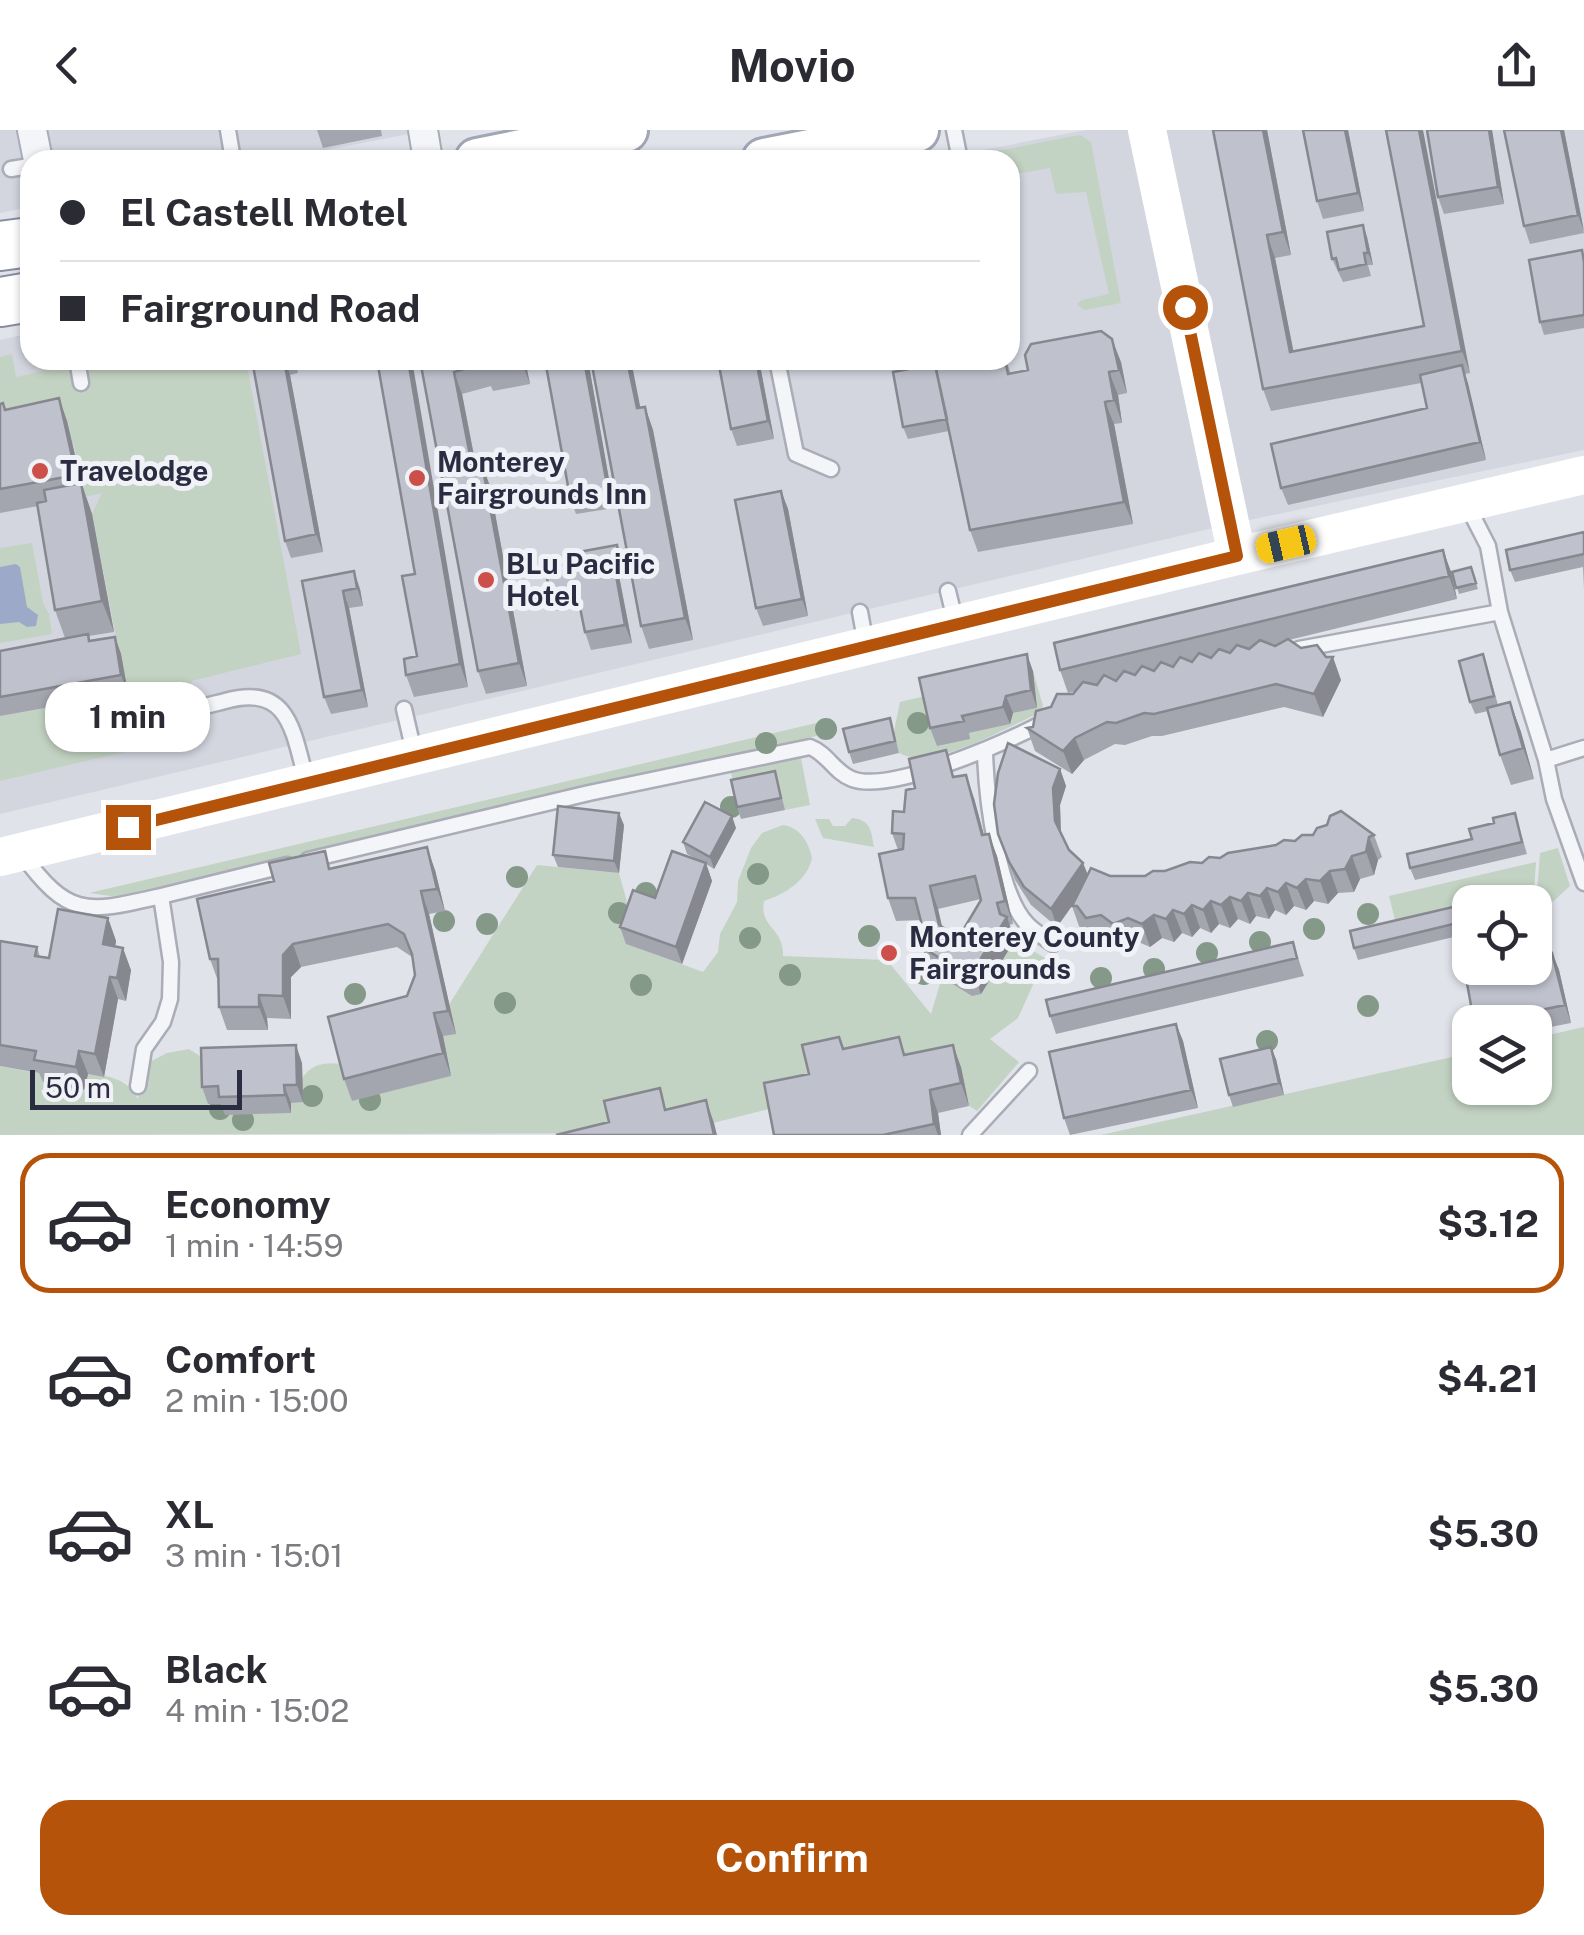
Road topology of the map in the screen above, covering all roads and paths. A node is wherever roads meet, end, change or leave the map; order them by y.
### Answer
1 (626, 130) edge
2 (918, 130) edge
3 (1147, 130) edge
4 (555, 137) edge
5 (804, 141) edge
6 (511, 150) edge
7 (20, 168) edge
8 (11, 170) dead end
9 (79, 370) edge
10 (779, 370) edge
11 (82, 383) dead end
12 (831, 470) dead end
13 (1584, 475) edge
14 (1466, 502) junction
15 (1237, 556) junction
16 (1500, 612) junction
17 (1284, 652) edge
18 (172, 703) dead end
19 (404, 709) dead end
20 (1062, 713) edge
21 (1584, 748) edge
22 (985, 751) junction
23 (415, 758) junction
24 (1546, 760) junction
25 (307, 784) junction
26 (10, 854) edge
27 (1584, 883) edge
28 (161, 896) junction
29 (1053, 944) dead end
30 (1028, 1071) dead end
31 (138, 1086) dead end
32 (970, 1135) edge

1 - 4 main road
2 - 5 main road
3 - 15 street
4 - 6 main road
7 - 8 lane
9 - 11 lane
10 - 12 lane
13 - 14 street
14 - 15 street
14 - 16 lane
15 - 23 street
16 - 17 lane
16 - 24 lane
18 - 25 lane
19 - 23 lane
20 - 22 lane
21 - 24 lane
22 - 28 lane
22 - 29 lane
23 - 25 street
24 - 27 lane
25 - 26 street
26 - 28 lane
28 - 31 lane
30 - 32 lane

